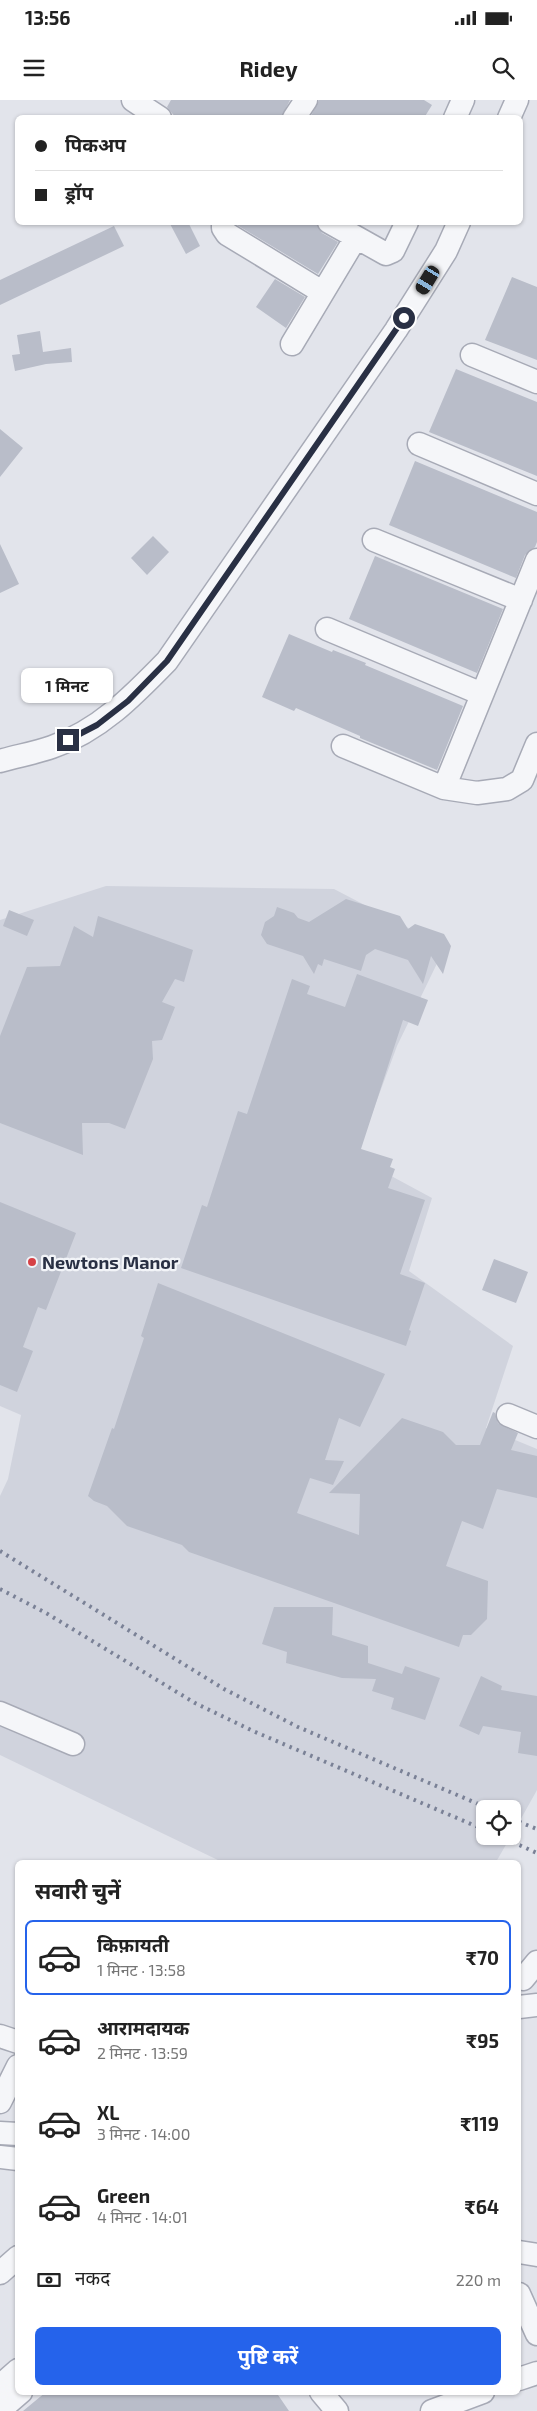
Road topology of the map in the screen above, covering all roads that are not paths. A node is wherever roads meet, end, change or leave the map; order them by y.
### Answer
1 (306, 100) edge
2 (517, 100) edge
3 (139, 102) edge
4 (156, 115) edge
5 (296, 115) edge
6 (510, 115) edge
7 (223, 225) edge
8 (334, 225) edge
9 (406, 225) edge
10 (458, 225) edge
11 (355, 239) junction
12 (322, 292) junction
13 (292, 344) dead end
14 (472, 355) dead end
15 (537, 382) edge
16 (419, 444) dead end
17 (537, 494) edge
18 (374, 540) dead end
19 (537, 560) edge
20 (521, 600) junction
21 (327, 629) dead end
22 (482, 694) junction
23 (537, 744) edge
24 (342, 746) dead end
25 (0, 761) edge
26 (444, 788) junction
27 (508, 1415) dead end
28 (537, 1426) edge
29 (0, 1712) edge
30 (72, 1744) dead end
31 (537, 1962) edge
32 (526, 1979) edge
33 (537, 2005) edge
34 (521, 2007) edge
35 (0, 2036) edge
36 (15, 2041) edge
37 (15, 2072) edge
38 (0, 2102) edge
39 (0, 2133) edge
40 (15, 2134) edge
41 (0, 2157) edge
42 (15, 2159) edge
43 (521, 2252) edge
44 (537, 2255) edge
45 (15, 2260) edge
46 (0, 2273) edge
47 (521, 2298) edge
48 (537, 2334) edge
49 (15, 2373) edge
50 (537, 2373) edge
51 (521, 2379) edge
52 (0, 2386) edge
53 (18, 2395) edge
54 (324, 2395) edge
55 (475, 2395) edge
56 (0, 2410) edge
57 (337, 2411) edge
58 (432, 2411) edge

1 - 5 street
2 - 6 street
3 - 4 street
7 - 12 street
8 - 11 street
9 - 11 street
10 - 25 street
11 - 12 street
12 - 13 street
14 - 15 street
16 - 17 street
18 - 20 street
19 - 20 street
20 - 22 street
21 - 22 street
22 - 26 street
23 - 26 street
24 - 26 street
27 - 28 street
29 - 30 street
31 - 32 street
33 - 34 street
35 - 36 street
37 - 38 street
39 - 40 street
41 - 42 street
43 - 44 street
45 - 46 street
47 - 48 street
49 - 52 street
50 - 51 street
53 - 56 street
54 - 57 street
55 - 58 street

